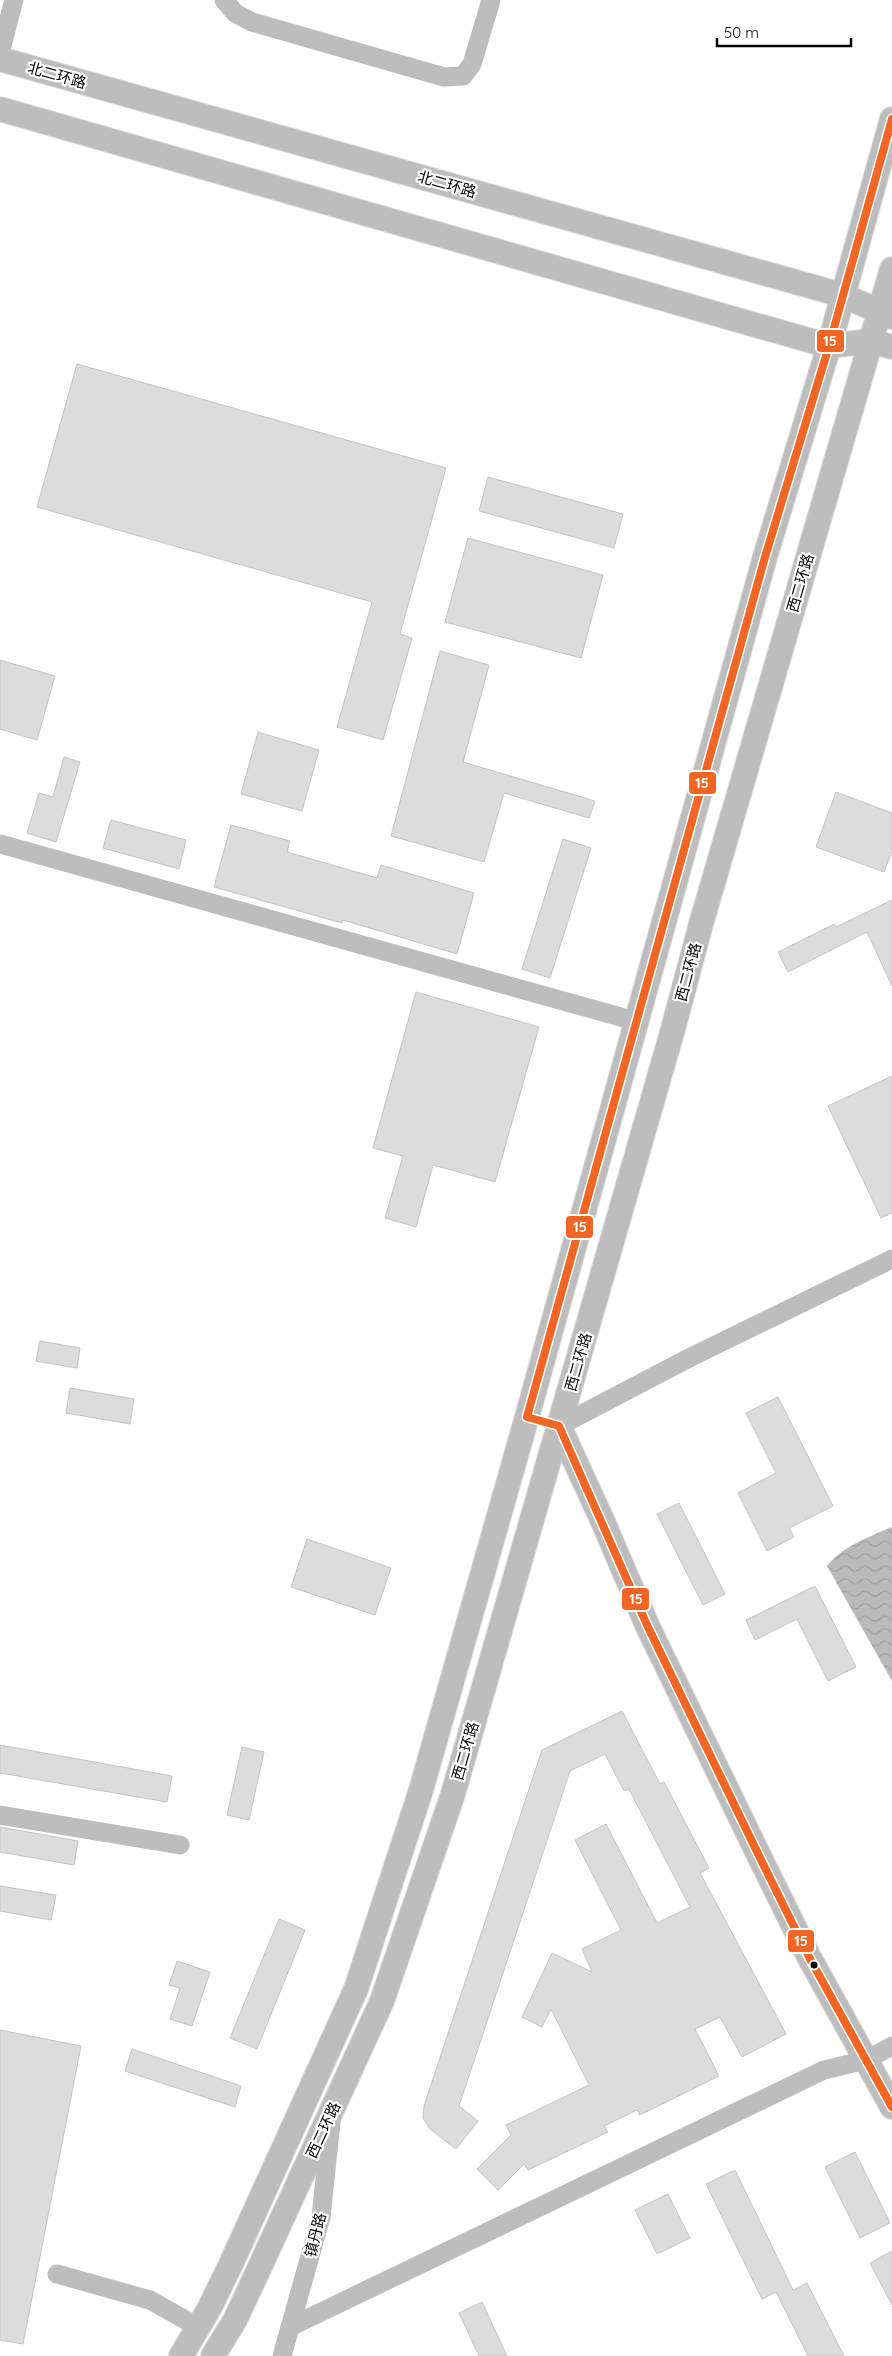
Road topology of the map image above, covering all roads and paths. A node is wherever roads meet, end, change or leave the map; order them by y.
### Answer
1 (14, 0) edge
2 (224, 0) edge
3 (491, 0) edge
4 (0, 53) edge
5 (0, 59) edge
6 (0, 109) edge
7 (892, 119) edge
8 (892, 270) edge
9 (842, 295) junction
10 (886, 315) edge
11 (881, 344) edge
12 (829, 346) junction
13 (0, 844) edge
14 (635, 1021) junction
15 (673, 1029) junction
16 (892, 1259) edge
17 (527, 1417) junction
18 (559, 1426) junction
19 (0, 1816) edge
20 (180, 1844) dead end
21 (892, 2046) edge
22 (866, 2060) junction
23 (305, 2098) junction
24 (892, 2107) edge
25 (332, 2111) junction
26 (57, 2274) dead end
27 (198, 2326) junction
28 (290, 2328) junction
29 (181, 2356) edge
30 (213, 2356) edge
31 (282, 2356) edge

1 - 4 street
2 - 3 street
5 - 9 main road, 北二环路
6 - 12 main road
7 - 9 main road, 西二环路
8 - 10 main road, 西二环路
9 - 10 main road, 北二环路
9 - 12 main road, 西二环路
10 - 11 main road, 西二环路
11 - 12 main road
11 - 15 main road, 西二环路
12 - 14 main road, 西二环路
13 - 14 street
14 - 15 main road
14 - 17 main road, 西二环路
15 - 18 main road, 西二环路
16 - 18 street
17 - 18 main road
17 - 23 main road, 西二环路
18 - 22 main road
18 - 25 main road, 西二环路
19 - 20 street
21 - 22 street
22 - 24 main road
22 - 28 street
23 - 25 main road
23 - 27 main road, 西二环路
25 - 28 street, 镇丹路
25 - 30 main road, 西二环路
26 - 27 street
27 - 29 main road, 西二环路
28 - 31 street, 镇丹路

